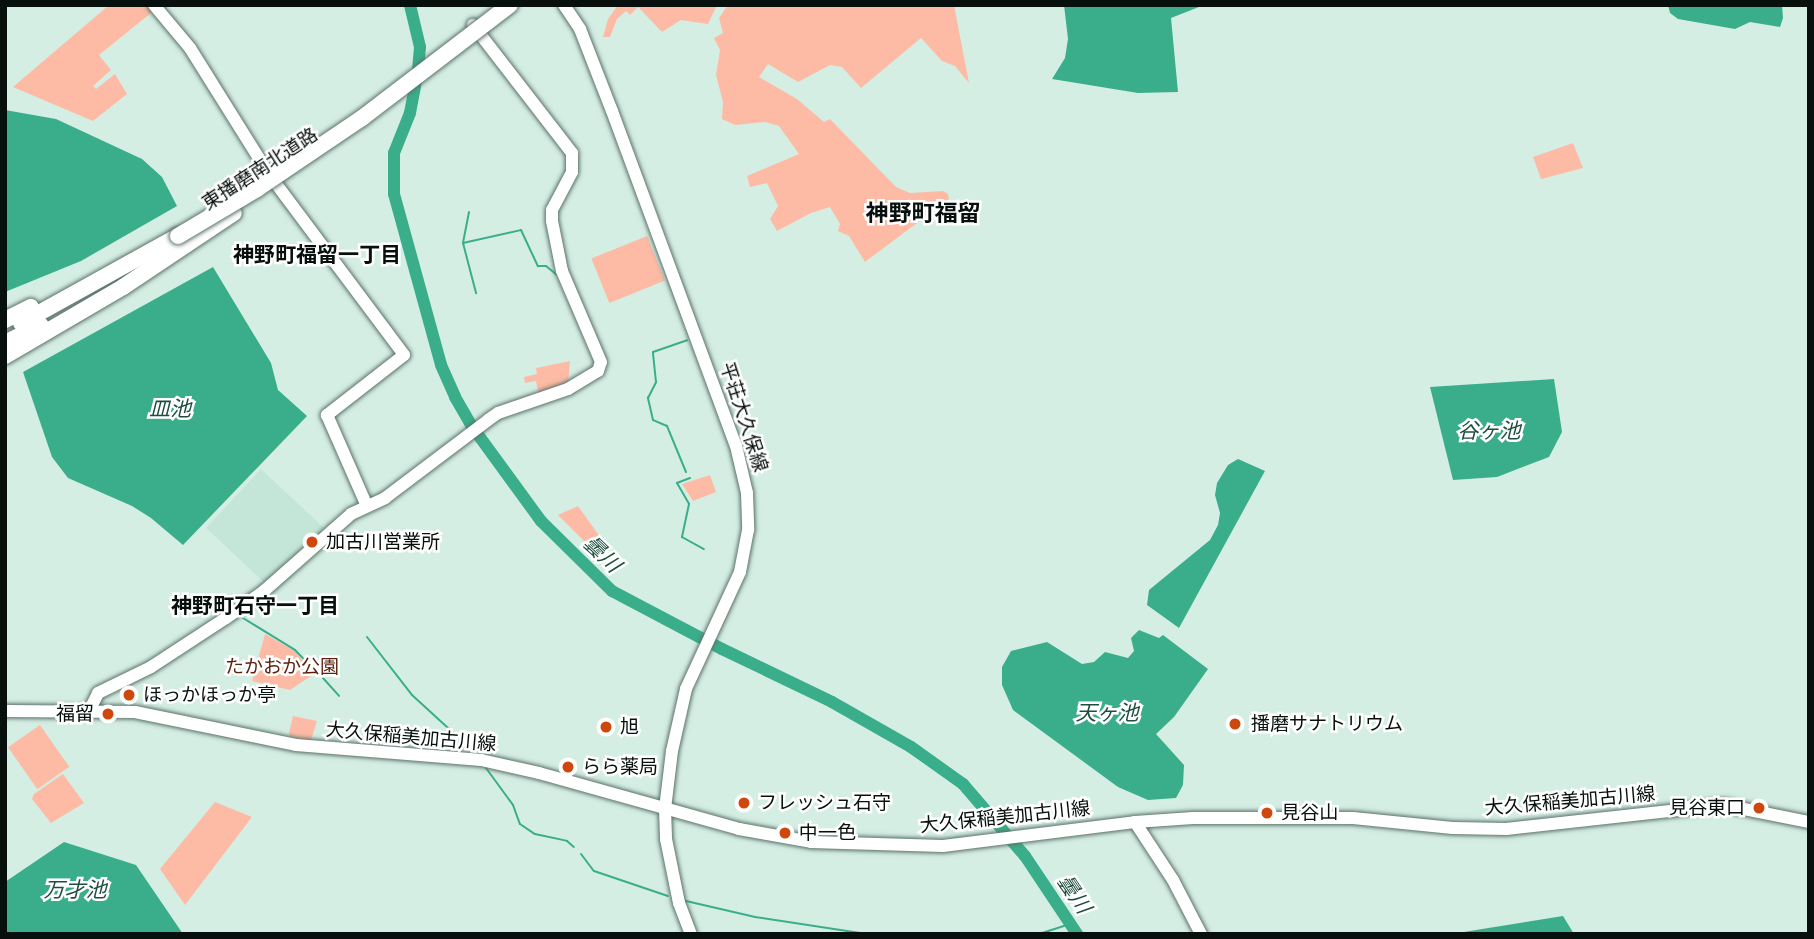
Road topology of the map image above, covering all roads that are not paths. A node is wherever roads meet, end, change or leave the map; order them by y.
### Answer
1 (154, 5) edge
2 (510, 5) edge
3 (521, 5) edge
4 (564, 5) edge
5 (473, 25) dead end
6 (234, 213) junction
7 (178, 236) junction
8 (5, 320) edge
9 (5, 331) edge
10 (5, 343) edge
11 (5, 356) edge
12 (366, 506) junction
13 (90, 709) junction
14 (5, 711) edge
15 (665, 809) junction
16 (1135, 821) junction
17 (1809, 822) edge
18 (691, 934) edge
19 (1201, 934) edge

1 - 12 main road
2 - 7 highway, 東播磨南北道路, bridge
3 - 6 highway, 東播磨南北道路
4 - 15 main road, 平荘大久保線
5 - 12 main road
6 - 10 highway, 東播磨南北道路
6 - 11 highway
7 - 8 highway
7 - 9 highway, 東播磨南北道路
12 - 13 main road
13 - 14 main road, 大久保稲美加古川線
13 - 15 main road, 大久保稲美加古川線
15 - 16 main road, 大久保稲美加古川線
15 - 18 main road, 平荘大久保線
16 - 17 main road, 大久保稲美加古川線
16 - 19 main road

